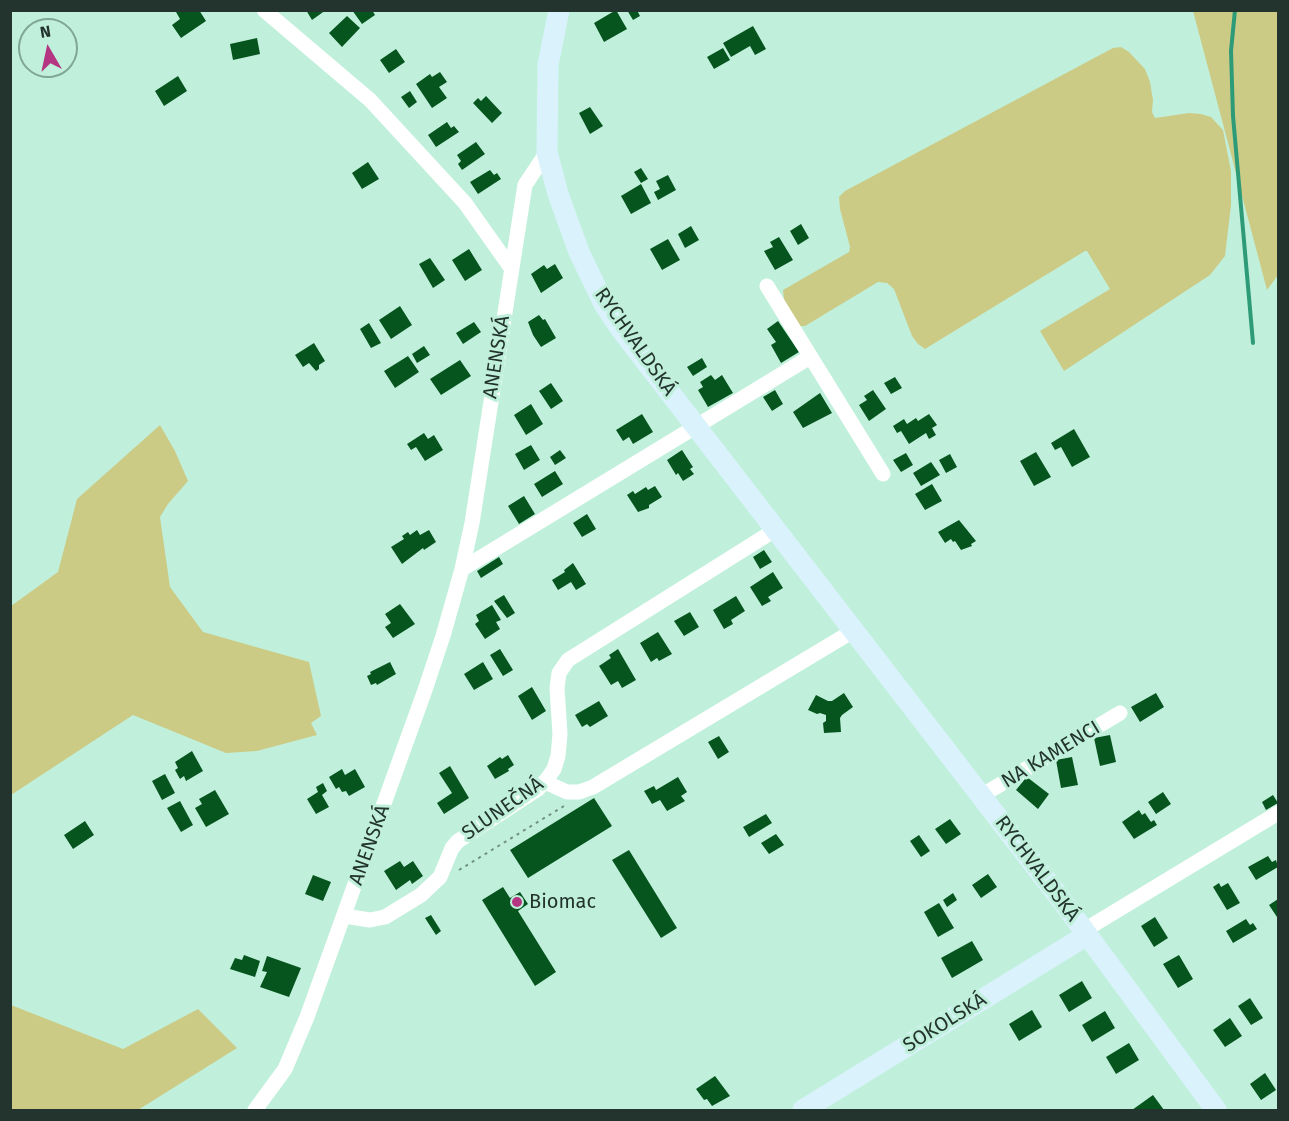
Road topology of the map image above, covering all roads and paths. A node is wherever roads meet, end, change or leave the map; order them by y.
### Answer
1 (264, 10) edge
2 (559, 10) edge
3 (547, 152) junction
4 (511, 268) junction
5 (767, 286) dead end
6 (810, 357) junction
7 (695, 425) junction
8 (883, 474) dead end
9 (775, 530) junction
10 (462, 568) junction
11 (853, 631) junction
12 (1120, 713) dead end
13 (545, 782) junction
14 (579, 792) junction
15 (981, 796) junction
16 (1278, 813) edge
17 (431, 887) junction
18 (344, 916) junction
19 (1085, 933) junction
20 (255, 1110) edge
21 (803, 1110) edge
22 (1216, 1110) edge

1 - 4 street
2 - 3 street, RYCHVALDSKÁ
3 - 4 street, ANENSKÁ
3 - 7 street, RYCHVALDSKÁ
4 - 10 street, ANENSKÁ
5 - 6 street
6 - 7 street
6 - 8 street
7 - 9 street, RYCHVALDSKÁ
7 - 10 street
9 - 11 street, RYCHVALDSKÁ
9 - 13 street, SLUNEČNÁ
10 - 18 street, ANENSKÁ
11 - 14 street
11 - 15 street, RYCHVALDSKÁ
12 - 15 street, NA KAMENCI
13 - 14 street
13 - 17 street, SLUNEČNÁ
14 - 17 path
15 - 19 street, RYCHVALDSKÁ
16 - 19 street, SOKOLSKÁ
17 - 18 street, SLUNEČNÁ
18 - 20 street, ANENSKÁ
19 - 21 street, SOKOLSKÁ
19 - 22 street, RYCHVALDSKÁ

